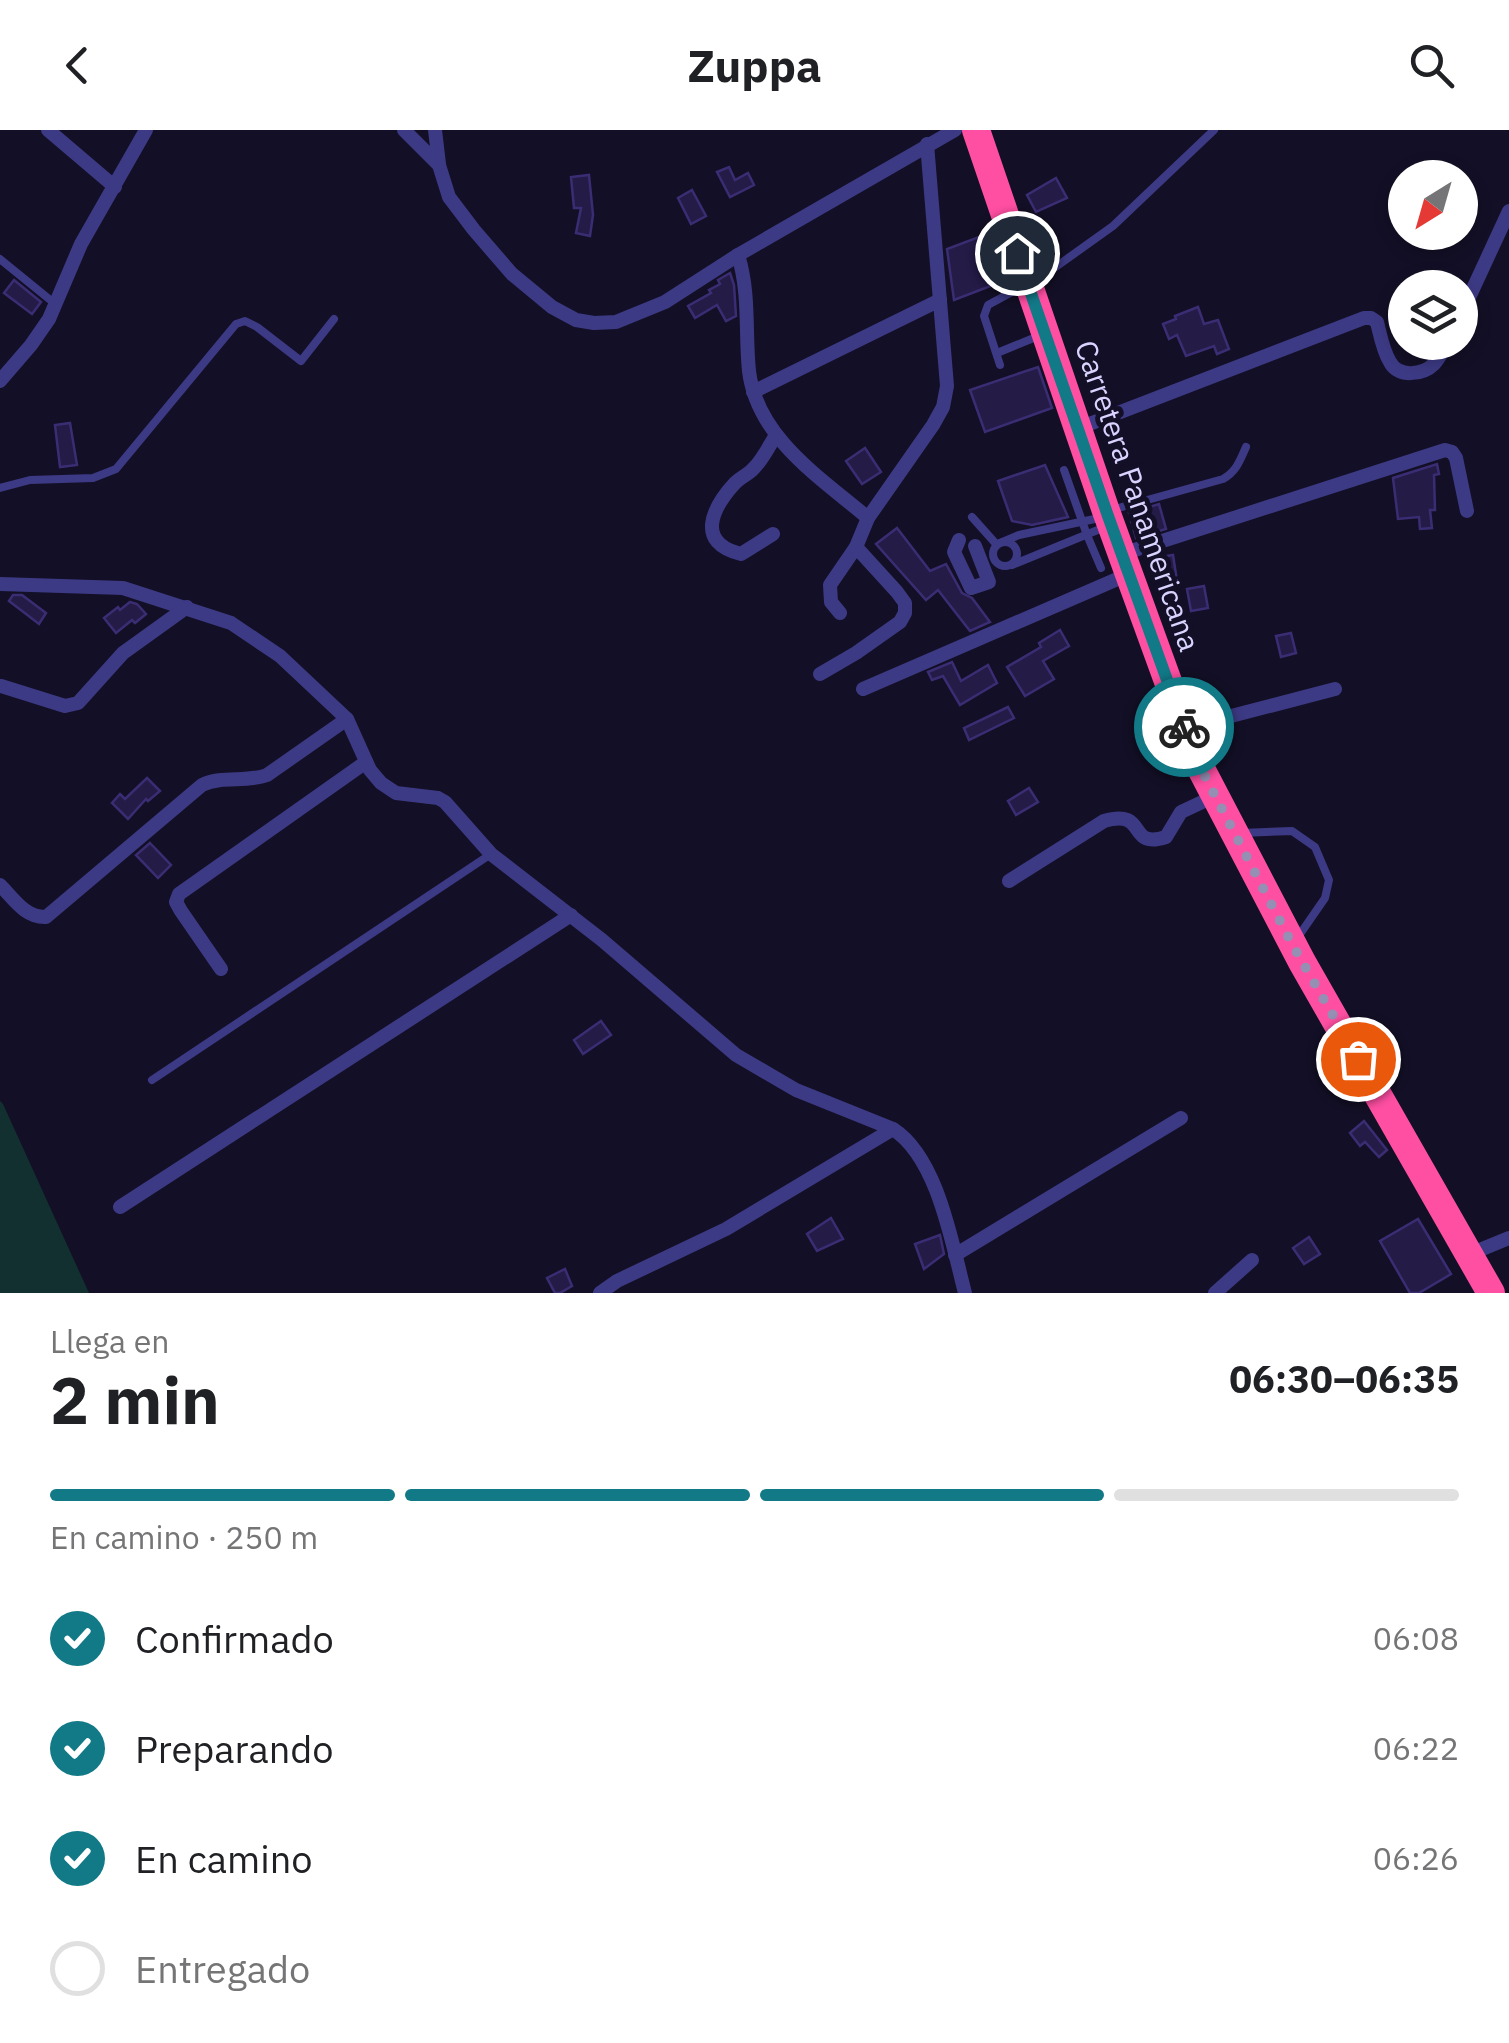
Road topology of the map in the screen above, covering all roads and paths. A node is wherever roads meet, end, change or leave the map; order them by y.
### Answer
1 (48, 130) edge
2 (146, 130) edge
3 (404, 130) edge
4 (435, 130) edge
5 (954, 130) edge
6 (976, 130) edge
7 (1214, 130) edge
8 (927, 144) junction
9 (439, 165) junction
10 (115, 187) junction
11 (1509, 211) edge
12 (738, 255) junction
13 (0, 260) edge
14 (1478, 278) edge
15 (1028, 285) junction
16 (940, 300) junction
17 (54, 303) junction
18 (334, 319) dead end
19 (1045, 333) junction
20 (997, 353) junction
21 (1388, 357) edge
22 (1389, 360) edge
23 (1438, 360) edge
24 (1000, 365) dead end
25 (0, 381) edge
26 (753, 392) junction
27 (1078, 428) junction
28 (776, 435) junction
29 (1246, 447) dead end
30 (1064, 470) dead end
31 (0, 488) edge
32 (1467, 512) dead end
33 (972, 517) dead end
34 (868, 518) junction
35 (1099, 522) junction
36 (773, 534) dead end
37 (960, 540) junction
38 (975, 546) junction
39 (856, 547) junction
40 (997, 547) junction
41 (946, 564) dead end
42 (1012, 565) junction
43 (1117, 565) junction
44 (0, 584) edge
45 (187, 607) junction
46 (840, 613) dead end
47 (820, 674) dead end
48 (1, 686) edge
49 (864, 688) dead end
50 (1334, 688) dead end
51 (347, 720) junction
52 (1185, 728) junction
53 (366, 762) junction
54 (1215, 796) junction
55 (1234, 834) junction
56 (491, 854) junction
57 (1008, 881) dead end
58 (0, 885) edge
59 (570, 915) junction
60 (1292, 944) junction
61 (221, 969) dead end
62 (152, 1080) dead end
63 (1181, 1118) dead end
64 (893, 1129) junction
65 (120, 1207) dead end
66 (1509, 1238) edge
67 (1470, 1254) junction
68 (955, 1255) junction
69 (1252, 1260) dead end
70 (600, 1293) edge
71 (965, 1293) edge
72 (1215, 1293) edge
73 (1491, 1293) edge

1 - 10 street
2 - 10 street
3 - 9 street
4 - 9 street
5 - 8 street
6 - 15 highway, Carretera Panamericana
7 - 15 lane
8 - 12 street
8 - 16 street
9 - 12 street
10 - 17 street
11 - 14 street
12 - 26 street
13 - 17 lane
15 - 19 highway, Carretera Panamericana
15 - 20 lane
16 - 26 street
16 - 34 street
17 - 25 street
18 - 31 lane
19 - 20 lane
19 - 27 highway, Carretera Panamericana
20 - 24 lane
21 - 27 street
22 - 23 street
26 - 28 street
27 - 35 highway, Carretera Panamericana
28 - 34 street
28 - 36 street
29 - 35 lane
30 - 35 lane
32 - 43 street
33 - 40 lane
34 - 39 street
35 - 40 lane
35 - 42 lane
35 - 43 highway, Carretera Panamericana
37 - 38 street
37 - 38 street
37 - 41 street
38 - 40 street
39 - 46 street
39 - 47 street
40 - 42 lane
40 - 42 lane
43 - 49 street
43 - 52 highway, Carretera Panamericana
44 - 45 street
45 - 48 street
45 - 51 street
50 - 52 street
51 - 53 street
51 - 58 street
52 - 54 highway, Carretera Panamericana
53 - 56 street
53 - 61 street
54 - 55 highway, Carretera Panamericana
54 - 57 street
55 - 60 highway, Carretera Panamericana
55 - 60 lane
56 - 59 street
56 - 62 lane
59 - 64 street
59 - 65 street
60 - 67 highway, Carretera Panamericana
63 - 68 street
64 - 68 street
64 - 70 street
66 - 67 street
67 - 73 highway, Carretera Panamericana
68 - 71 street
69 - 72 street

